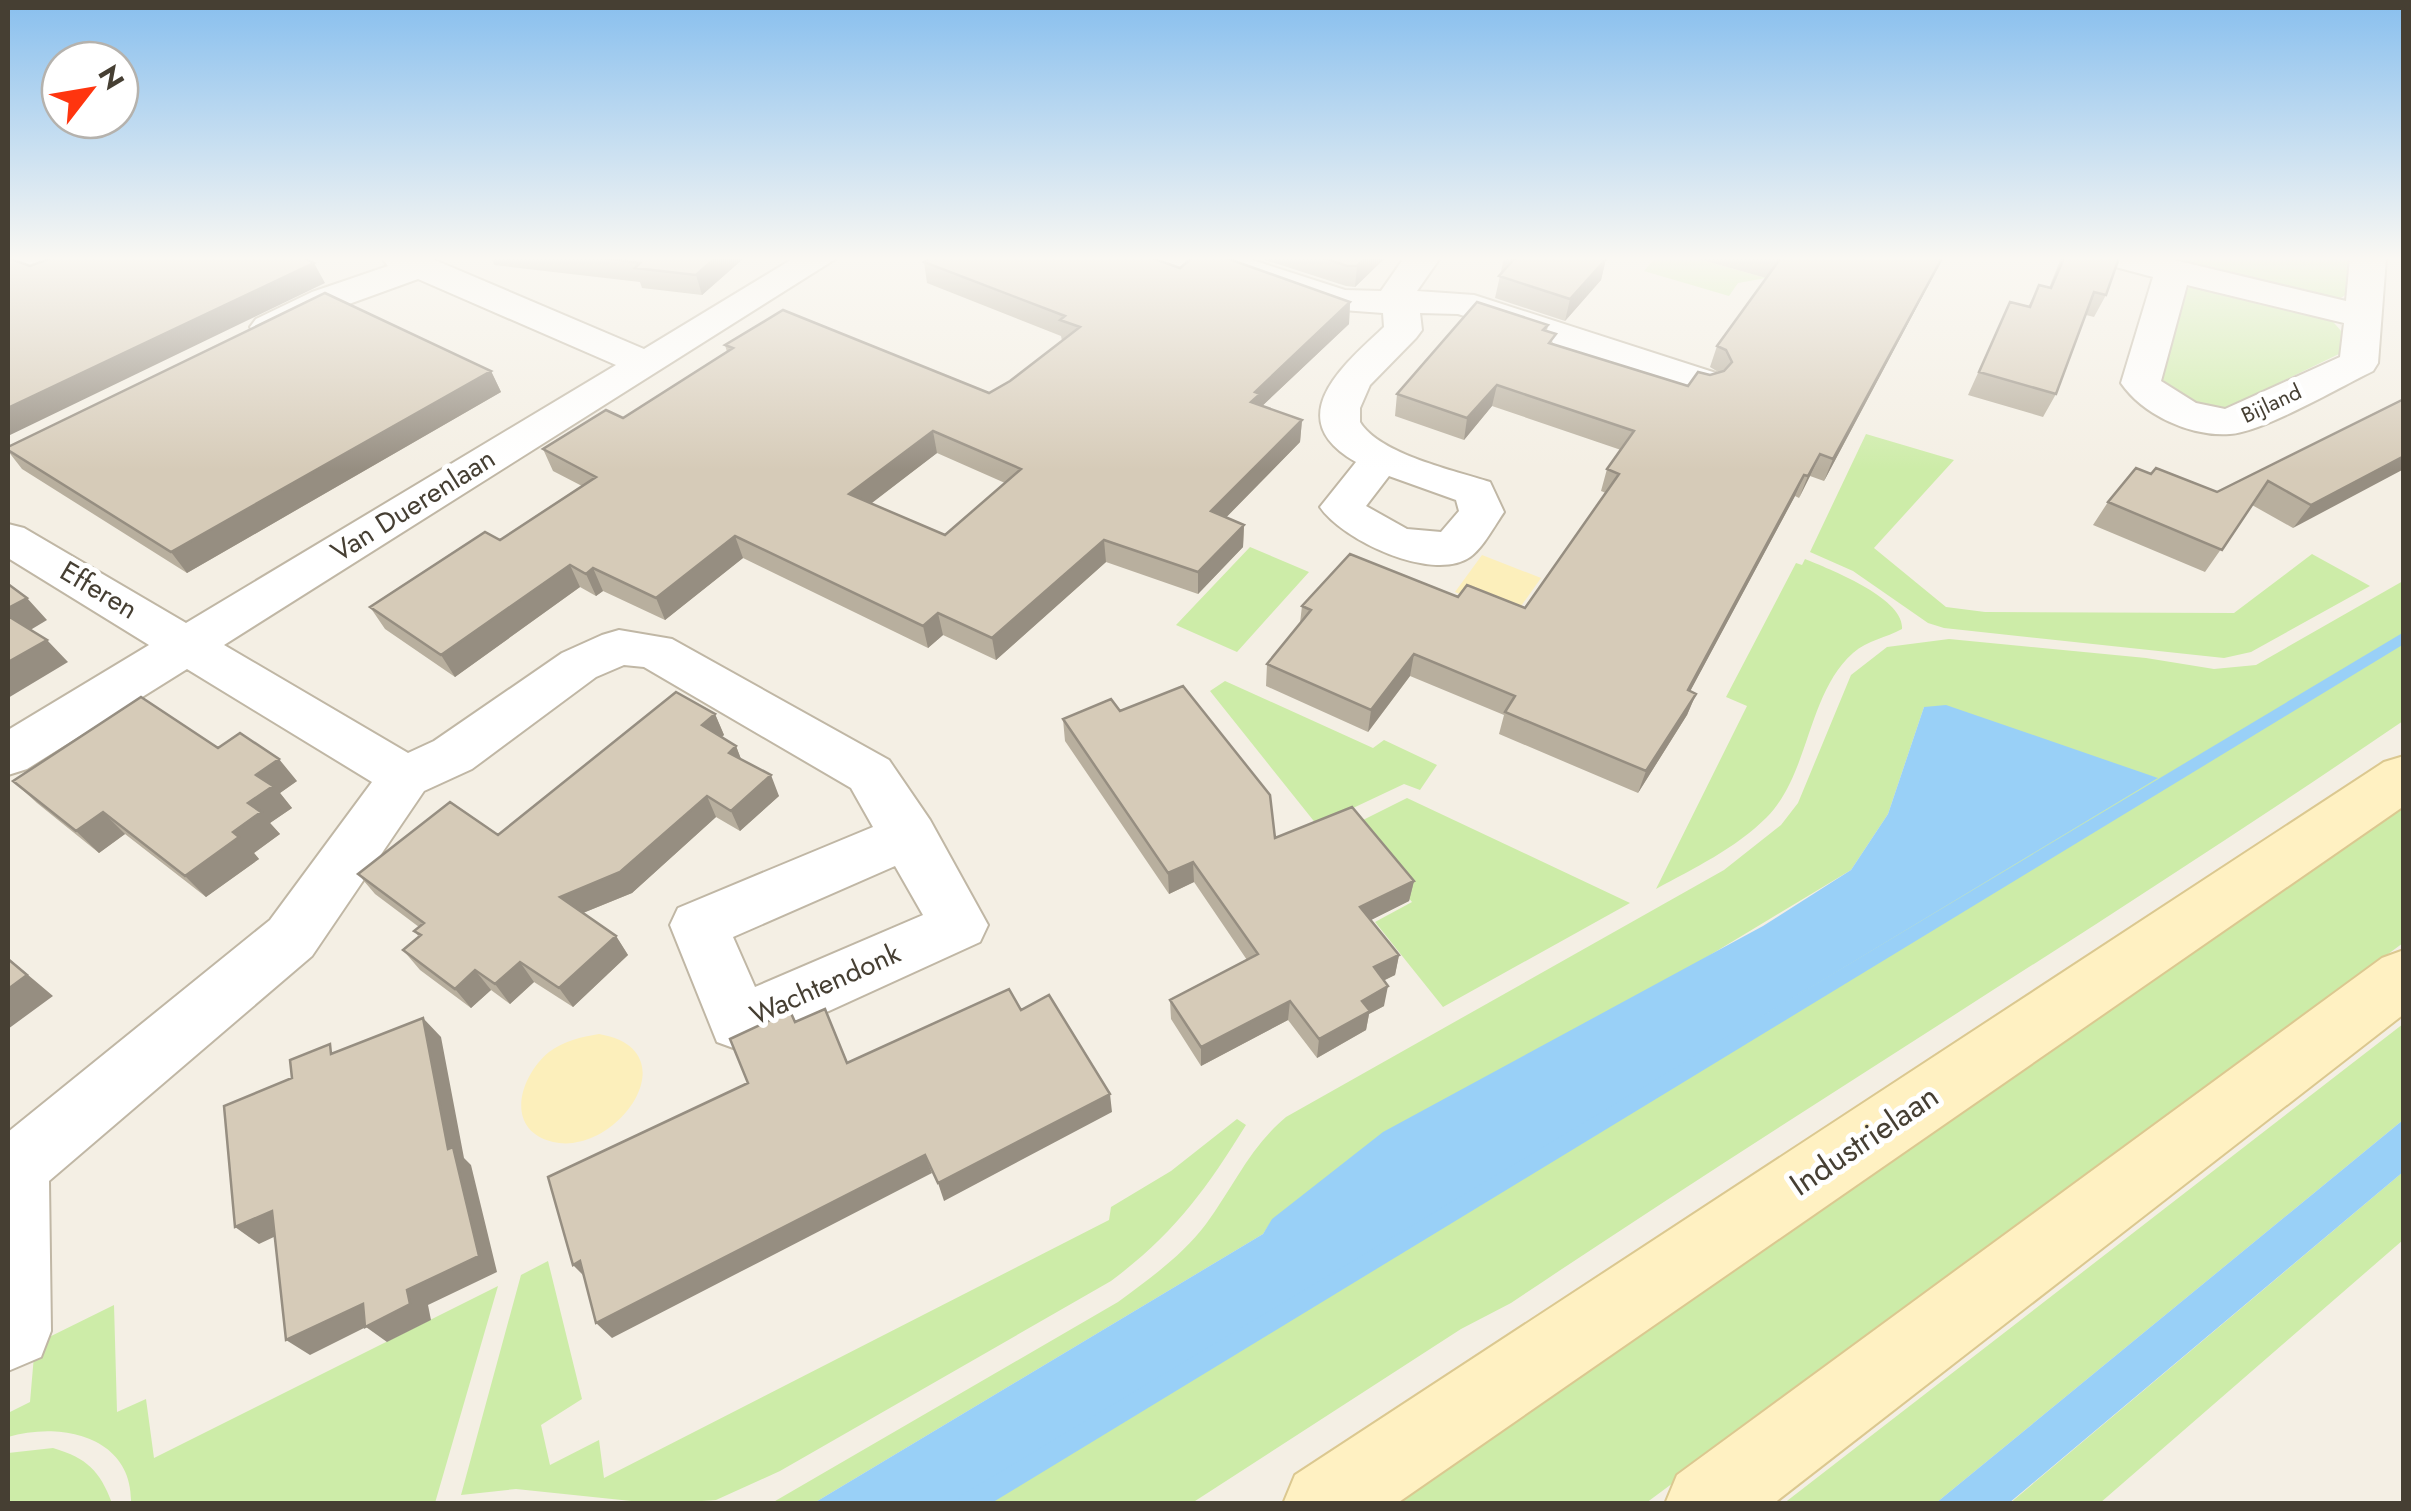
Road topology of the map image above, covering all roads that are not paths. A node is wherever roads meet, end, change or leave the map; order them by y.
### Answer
1 (267, 329) edge
2 (569, 329) edge
3 (702, 329) edge
4 (1403, 329) edge
5 (1539, 329) edge
6 (2157, 329) edge
7 (2361, 329) edge
8 (237, 343) edge
9 (644, 363) junction
10 (1702, 382) edge
11 (1381, 459) dead end
12 (8, 538) edge
13 (189, 644) junction
14 (8, 755) edge
15 (405, 777) junction
16 (2404, 777) edge
17 (910, 836) dead end
18 (2404, 978) edge
19 (12, 1170) edge
20 (8, 1334) edge
21 (1324, 1504) edge
22 (1706, 1504) edge

1 - 8 street
2 - 9 street
3 - 9 street, Van Duerenlaan
4 - 11 street
5 - 10 street
6 - 7 street, Bijland
9 - 13 street, Van Duerenlaan
12 - 13 street, Efferen
13 - 14 street, Van Duerenlaan
13 - 15 street
15 - 17 street
15 - 19 street
16 - 21 main road, Industrielaan
18 - 22 main road
19 - 20 street

